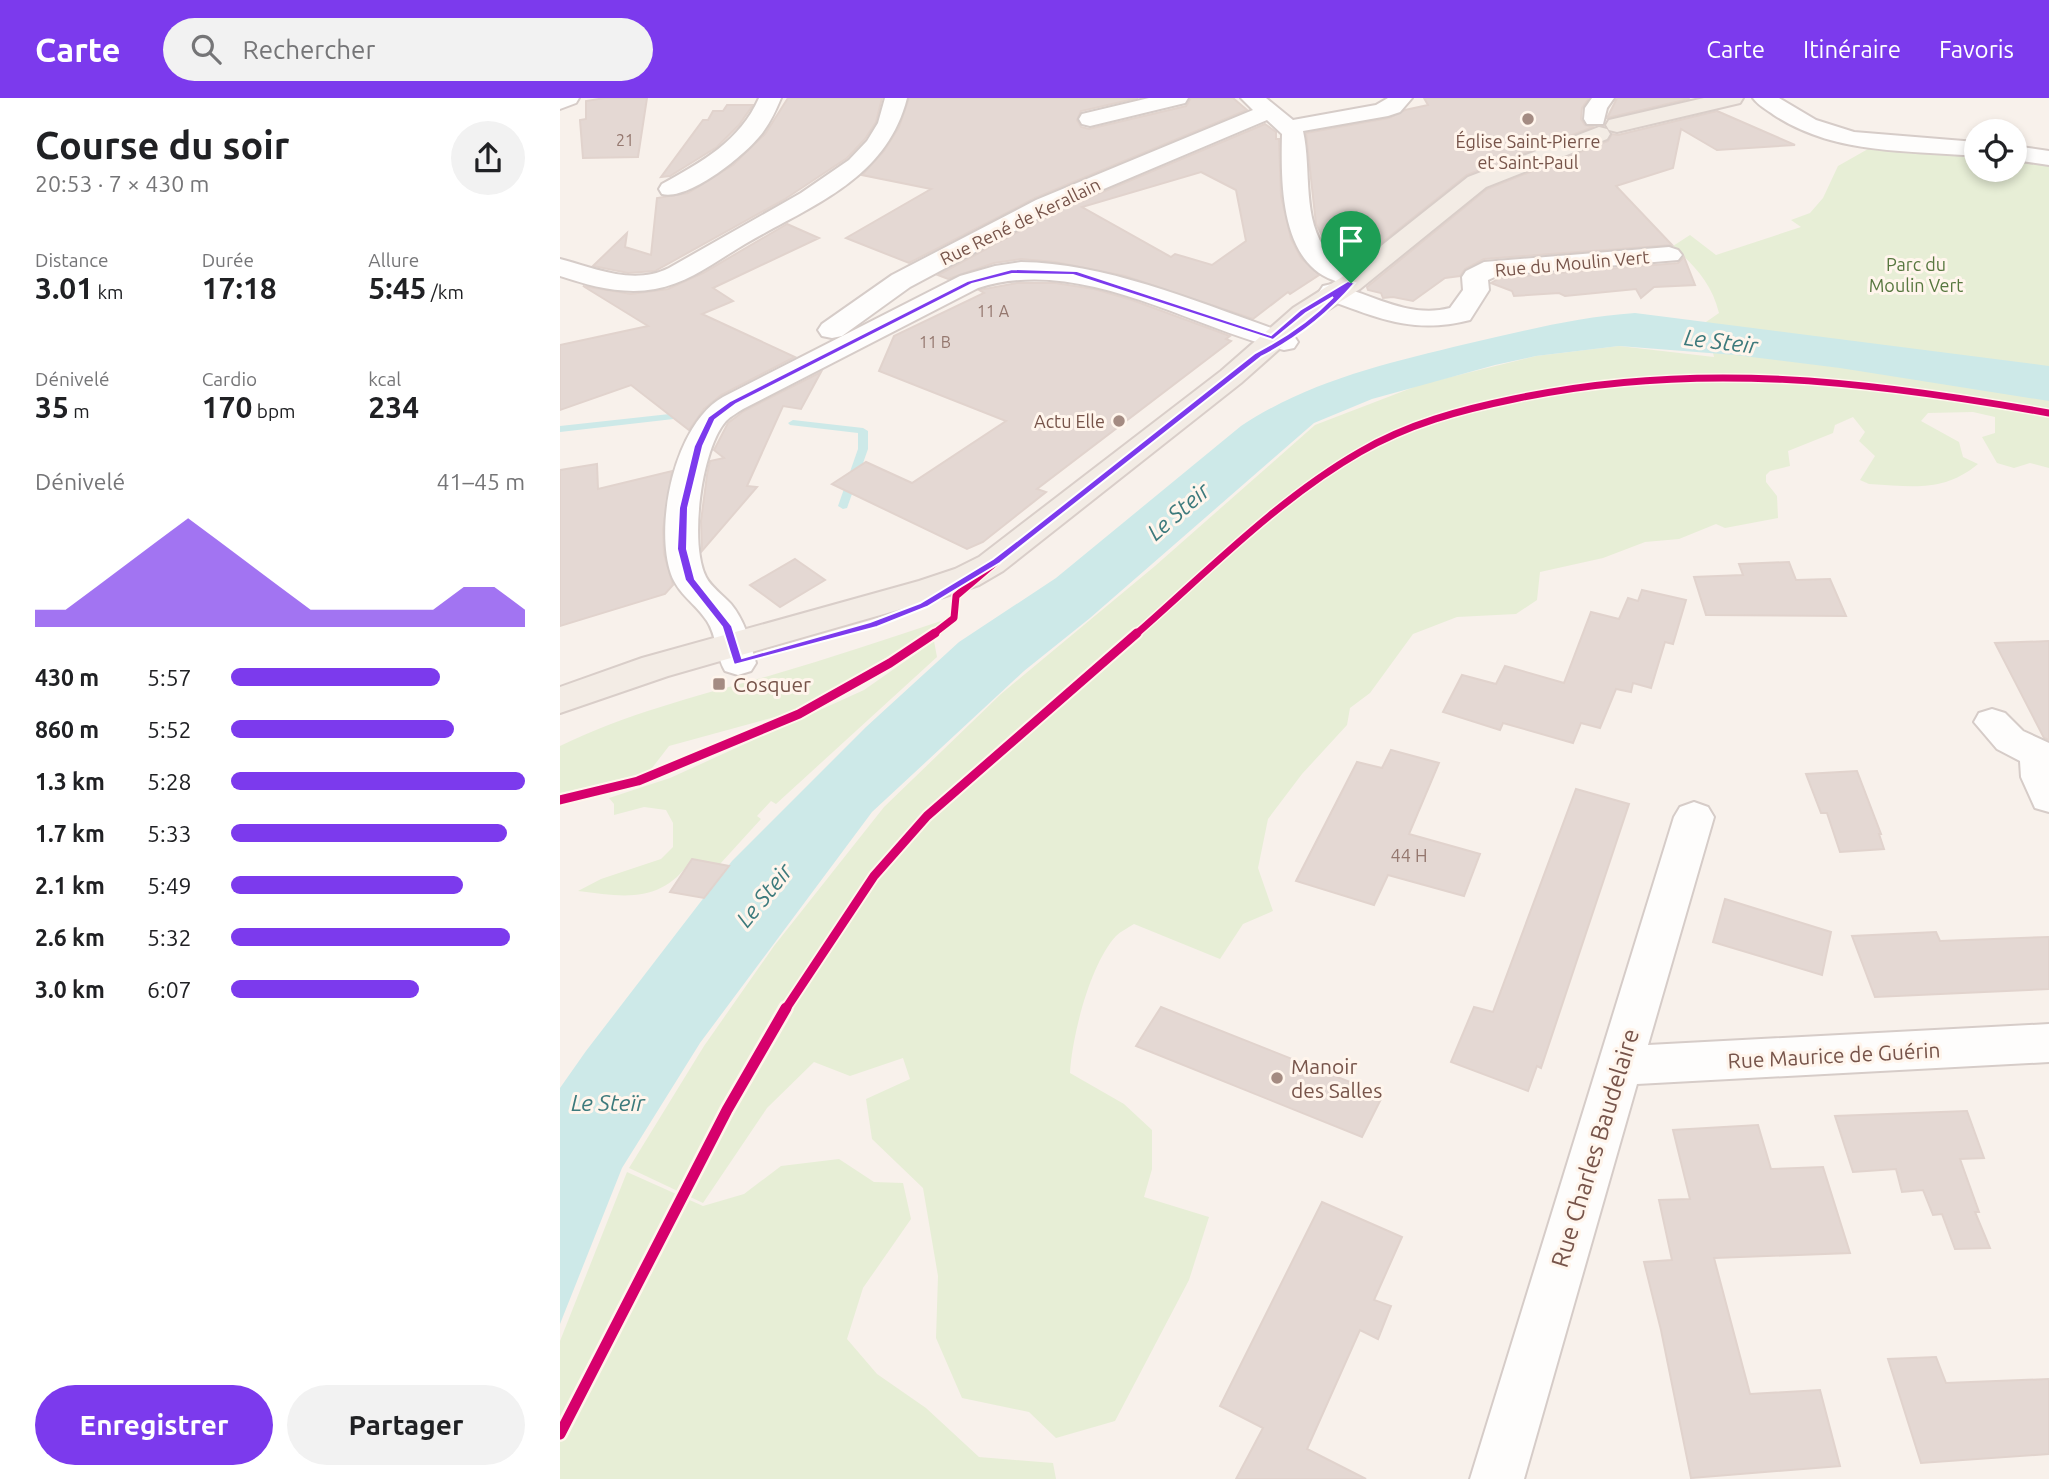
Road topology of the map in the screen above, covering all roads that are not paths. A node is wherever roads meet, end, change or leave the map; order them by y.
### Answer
1 (568, 98) edge
2 (770, 98) edge
3 (896, 98) edge
4 (1177, 98) edge
5 (1401, 98) edge
6 (1732, 98) edge
7 (1764, 98) edge
8 (560, 102) edge
9 (1261, 104) edge
10 (1090, 119) dead end
11 (1599, 120) edge
12 (1290, 127) junction
13 (1964, 148) edge
14 (2027, 155) edge
15 (2049, 158) edge
16 (671, 189) dead end
17 (1669, 255) dead end
18 (560, 267) edge
19 (1345, 287) junction
20 (1271, 345) junction
21 (795, 370) junction
22 (736, 654) junction
23 (560, 700) edge
24 (560, 721) edge
25 (1992, 722) dead end
26 (2044, 748) edge
27 (2049, 798) edge
28 (1694, 817) dead end
29 (2049, 1043) edge
30 (1620, 1066) junction
31 (1497, 1479) edge

1 - 8 street
2 - 16 street
3 - 18 street
4 - 10 street
5 - 12 street
6 - 11 main road
7 - 13 street
9 - 12 street
9 - 21 street, Rue René de Kerallain
11 - 19 main road
12 - 19 street
14 - 15 street
17 - 19 street, Rue du Moulin Vert
19 - 20 main road
20 - 21 street
20 - 22 main road
21 - 22 street
22 - 23 main road
22 - 24 main road
25 - 26 street
26 - 27 street
28 - 30 street, Rue Charles Baudelaire
29 - 30 street, Rue Maurice de Guérin
30 - 31 street, Rue Charles Baudelaire

